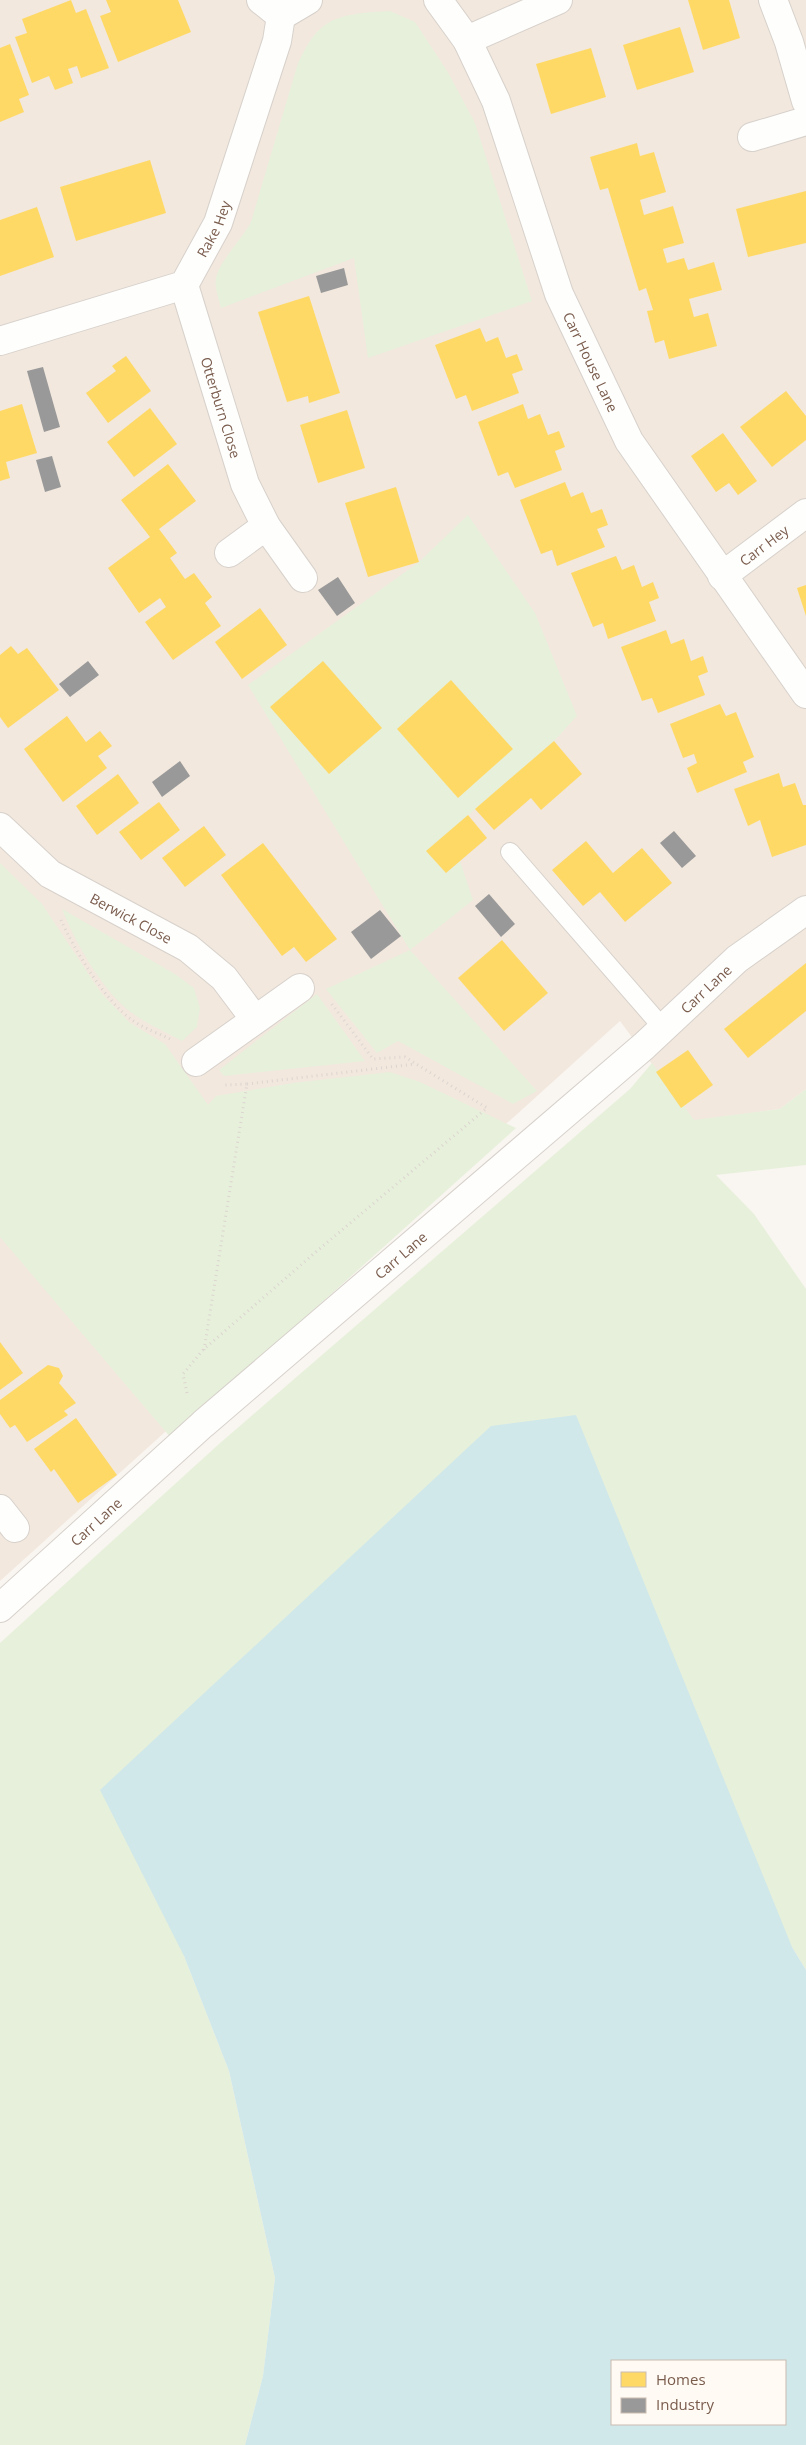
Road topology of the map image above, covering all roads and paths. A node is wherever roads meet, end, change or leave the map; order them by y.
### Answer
1 (308, 0) edge
2 (438, 0) edge
3 (558, 0) edge
4 (773, 0) edge
5 (271, 8) edge
6 (467, 40) junction
7 (806, 101) edge
8 (806, 121) edge
9 (752, 137) dead end
10 (184, 285) junction
11 (0, 341) edge
12 (806, 513) edge
13 (266, 526) junction
14 (228, 553) dead end
15 (722, 576) junction
16 (303, 578) dead end
17 (806, 694) edge
18 (0, 827) edge
19 (510, 852) dead end
20 (50, 874) junction
21 (806, 910) edge
22 (300, 988) joint
23 (254, 1018) junction
24 (663, 1028) junction
25 (200, 1059) junction
26 (416, 1064) junction
27 (247, 1084) junction
28 (204, 1350) junction
29 (204, 1424) junction
30 (0, 1608) edge

1 - 5 street, Rake Hey
2 - 6 street, Carr House Lane
3 - 6 street
4 - 7 street
5 - 10 street, Rake Hey
6 - 15 street, Carr House Lane
8 - 9 street
10 - 11 street
10 - 13 street, Otterburn Close
12 - 15 street, Carr Hey
13 - 14 street
13 - 16 street, Otterburn Close
15 - 17 street, Carr House Lane
18 - 20 street, Berwick Close
19 - 24 lane
20 - 23 street, Berwick Close
20 - 25 path
21 - 24 street, Carr Lane
22 - 23 street
22 - 26 path
23 - 25 street
24 - 29 street, Carr Lane
25 - 27 path
26 - 27 path
26 - 28 path
27 - 28 path
28 - 29 path
29 - 30 street, Carr Lane

